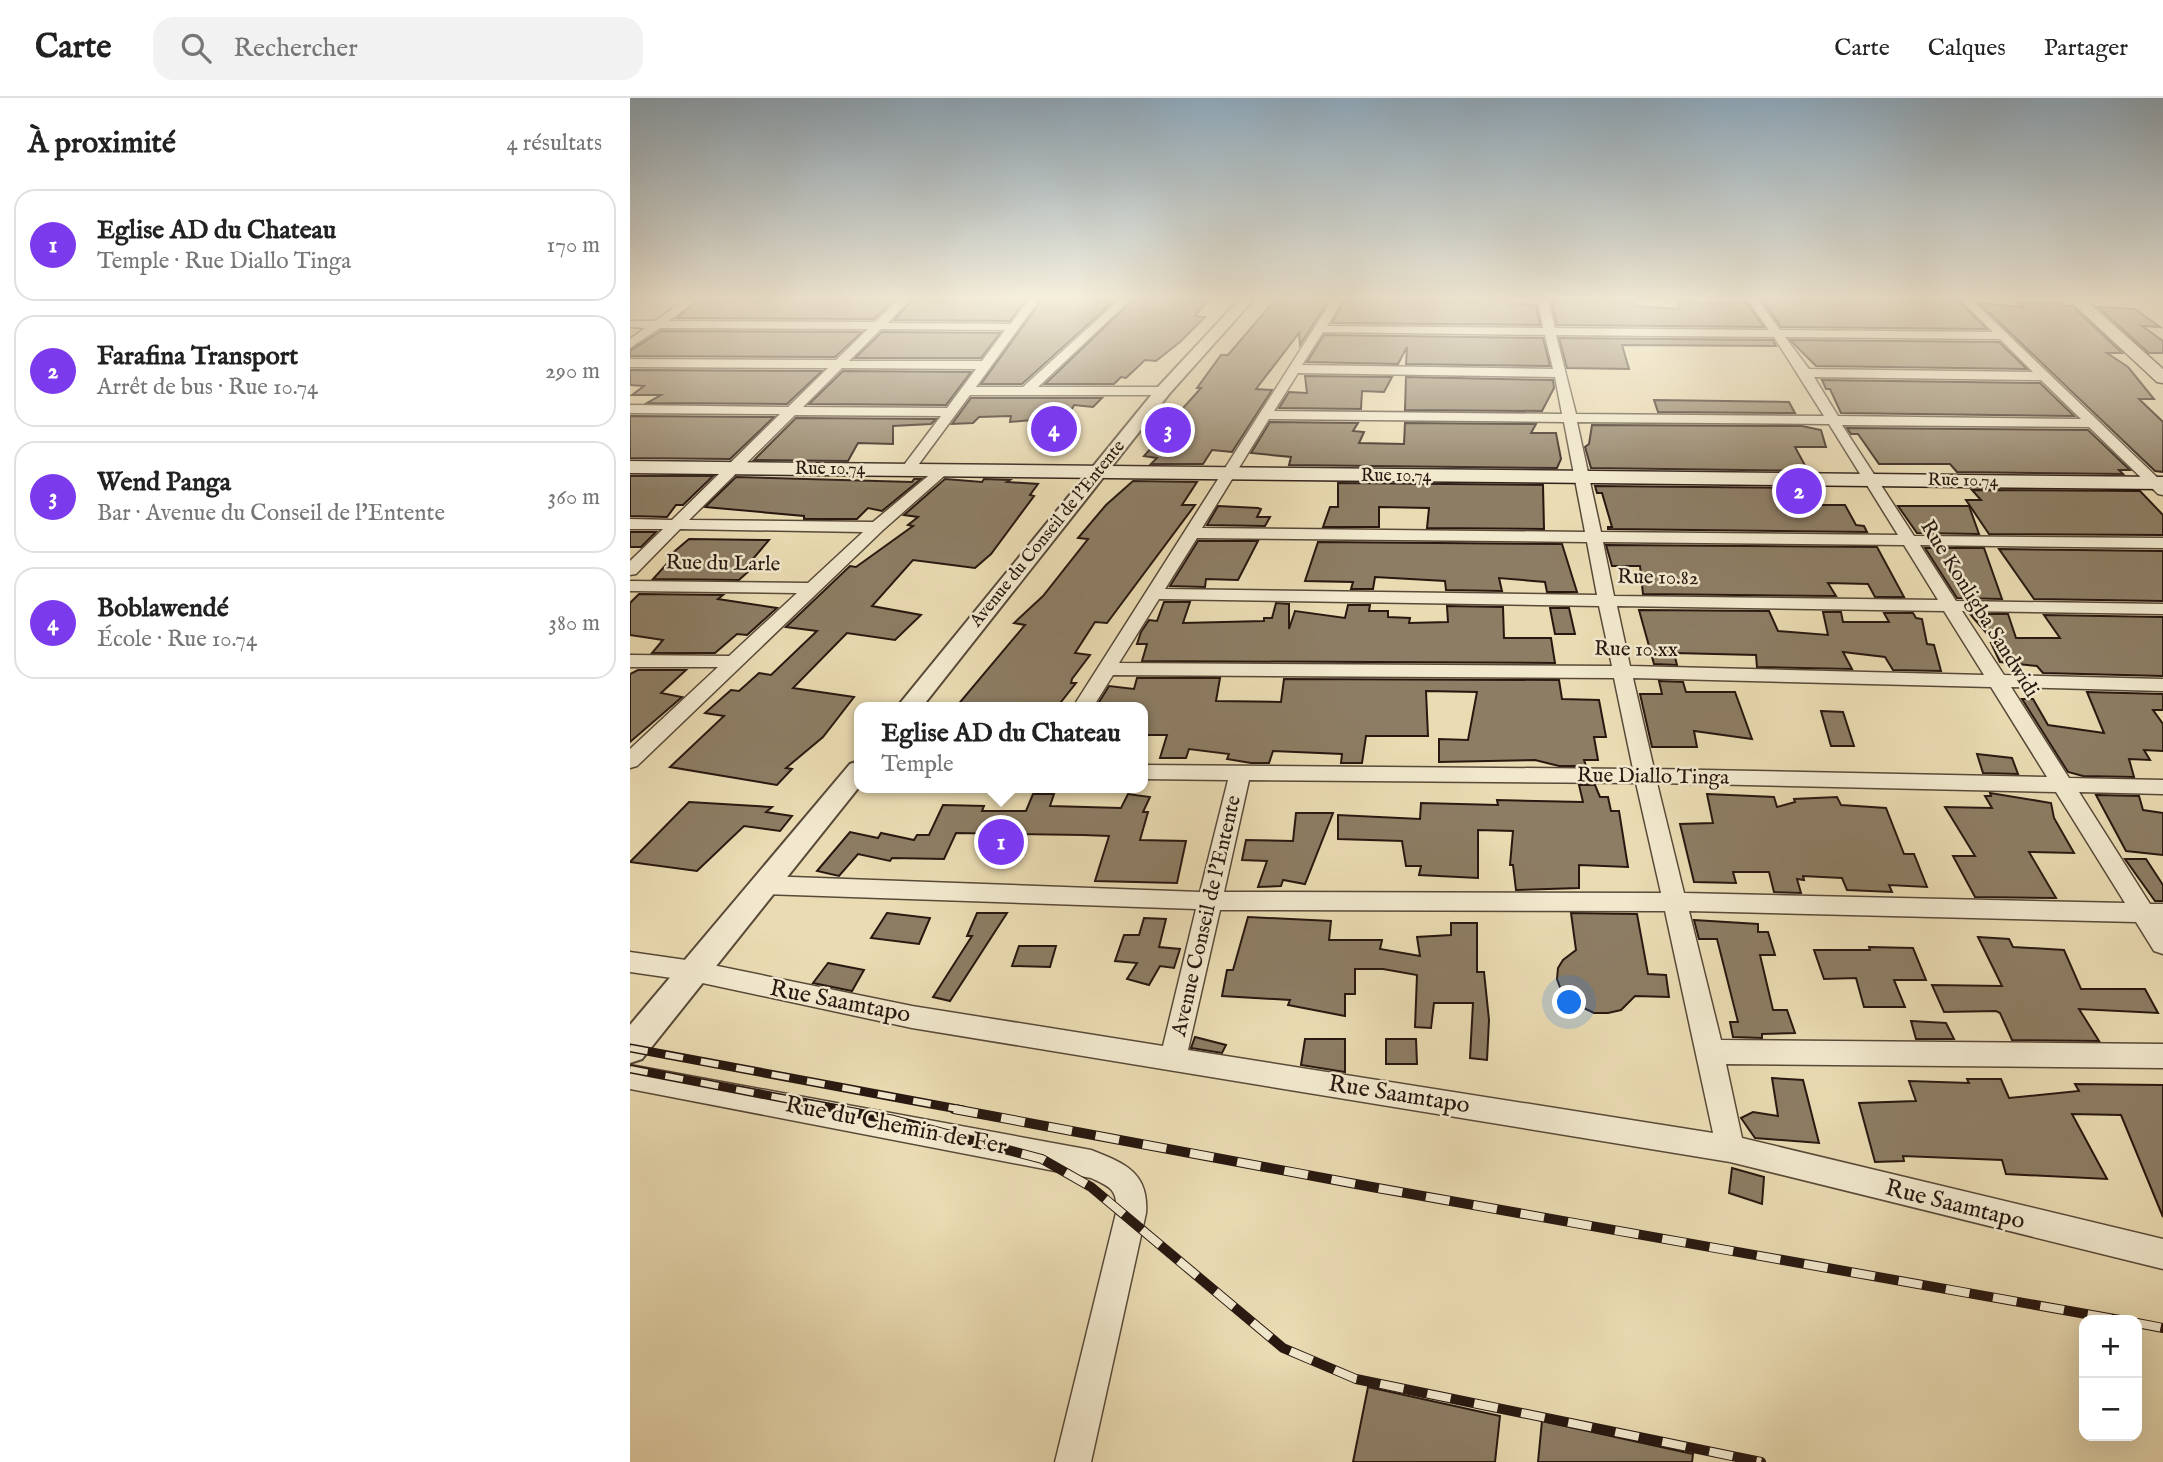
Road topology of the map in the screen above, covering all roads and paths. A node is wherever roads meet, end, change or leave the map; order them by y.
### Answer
1 (698, 364) edge
2 (1056, 364) edge
3 (1188, 364) edge
4 (1297, 364) edge
5 (1557, 364) edge
6 (1799, 364) edge
7 (2030, 364) edge
8 (2147, 364) edge
9 (838, 365) junction
10 (985, 365) joint
11 (1294, 369) junction
12 (1559, 373) junction
13 (1805, 373) junction
14 (2044, 376) junction
15 (2163, 378) edge
16 (1027, 390) junction
17 (965, 391) junction
18 (1163, 391) junction
19 (630, 409) edge
20 (791, 411) junction
21 (948, 412) junction
22 (1266, 415) junction
23 (1570, 417) junction
24 (1830, 420) junction
25 (2093, 423) junction
26 (630, 467) edge
27 (733, 469) junction
28 (908, 469) junction
29 (945, 469) junction
30 (1096, 473) junction
31 (1226, 475) junction
32 (1579, 476) junction
33 (1868, 480) junction
34 (2160, 486) edge
35 (630, 524) edge
36 (676, 525) junction
37 (877, 527) junction
38 (1190, 533) junction
39 (1595, 537) junction
40 (1908, 539) junction
41 (2163, 542) edge
42 (630, 570) edge
43 (630, 586) edge
44 (814, 588) junction
45 (1153, 594) junction
46 (1608, 600) junction
47 (1950, 604) junction
48 (2163, 609) edge
49 (630, 661) edge
50 (732, 662) junction
51 (1108, 668) junction
52 (1624, 672) junction
53 (1998, 681) junction
54 (2163, 685) edge
55 (913, 702) edge
56 (1086, 702) edge
57 (632, 758) edge
58 (1148, 772) edge
59 (1240, 774) junction
60 (854, 776) edge
61 (1645, 776) junction
62 (2063, 786) junction
63 (2163, 788) edge
64 (764, 885) junction
65 (1210, 901) junction
66 (1675, 902) junction
67 (2153, 913) edge
68 (2163, 944) edge
69 (630, 962) edge
70 (693, 971) junction
71 (630, 1049) edge
72 (1711, 1052) junction
73 (2163, 1056) edge
74 (1173, 1058) junction
75 (630, 1077) edge
76 (1730, 1150) junction
77 (2163, 1254) edge
78 (1073, 1462) edge

1 - 9 street
2 - 16 street
3 - 18 street, Avenue du Conseil de l'Entente
4 - 11 street
5 - 12 street
6 - 13 street, Rue Konligba Sandwidi
7 - 14 street
8 - 15 main road
9 - 10 street
9 - 20 street
10 - 17 street
11 - 12 street
11 - 22 street
12 - 23 street
13 - 14 street
13 - 24 street, Rue Konligba Sandwidi
14 - 25 street
16 - 17 street
16 - 18 street
17 - 21 street
18 - 30 street, Avenue du Conseil de l'Entente
19 - 20 street
20 - 21 street
20 - 27 street
21 - 28 street
22 - 23 street
22 - 31 street
23 - 24 street
23 - 32 street
24 - 25 street
24 - 33 street, Rue Konligba Sandwidi
25 - 34 street
26 - 27 main road, Rue 10.74
27 - 28 main road, Rue 10.74
27 - 36 street
28 - 29 main road, Rue 10.74
29 - 30 main road, Rue 10.74
29 - 37 street
30 - 31 main road, Rue 10.74
30 - 55 street, Avenue du Conseil de l'Entente
31 - 32 main road, Rue 10.74
31 - 38 street
32 - 33 main road, Rue 10.74
32 - 39 street
33 - 34 main road, Rue 10.74
33 - 40 street, Rue Konligba Sandwidi
35 - 36 street
36 - 37 street
36 - 42 street
37 - 44 street
38 - 39 street
38 - 45 street
39 - 40 street
39 - 46 street
40 - 41 street
40 - 47 street, Rue Konligba Sandwidi
43 - 44 street, Rue du Larle
44 - 50 street
45 - 46 street, Rue 10.82
45 - 51 street
46 - 47 street, Rue 10.82
46 - 52 street
47 - 48 street, Rue 10.82
47 - 53 street, Rue Konligba Sandwidi
49 - 50 street
50 - 57 street
51 - 52 street, Rue 10.xx
51 - 56 street
52 - 53 street, Rue 10.xx
52 - 61 street
53 - 54 street, Rue 10.xx
53 - 62 street, Rue Konligba Sandwidi
58 - 59 street, Rue Diallo Tinga
59 - 61 street, Rue Diallo Tinga
59 - 65 street, Avenue Conseil de l'Entente
60 - 64 street
61 - 62 street, Rue Diallo Tinga
61 - 66 street
62 - 63 street, Rue Diallo Tinga
62 - 67 street, Rue Konligba Sandwidi
64 - 65 street
64 - 70 street
65 - 66 street
65 - 74 street, Avenue Conseil de l'Entente
66 - 67 street
66 - 72 street
67 - 68 street, Rue Konligba Sandwidi
69 - 70 street, Rue Saamtapo
70 - 71 street
70 - 74 street, Rue Saamtapo
72 - 73 street
72 - 76 street
74 - 76 street, Rue Saamtapo
75 - 78 street, Rue du Chemin de Fer
76 - 77 street, Rue Saamtapo

